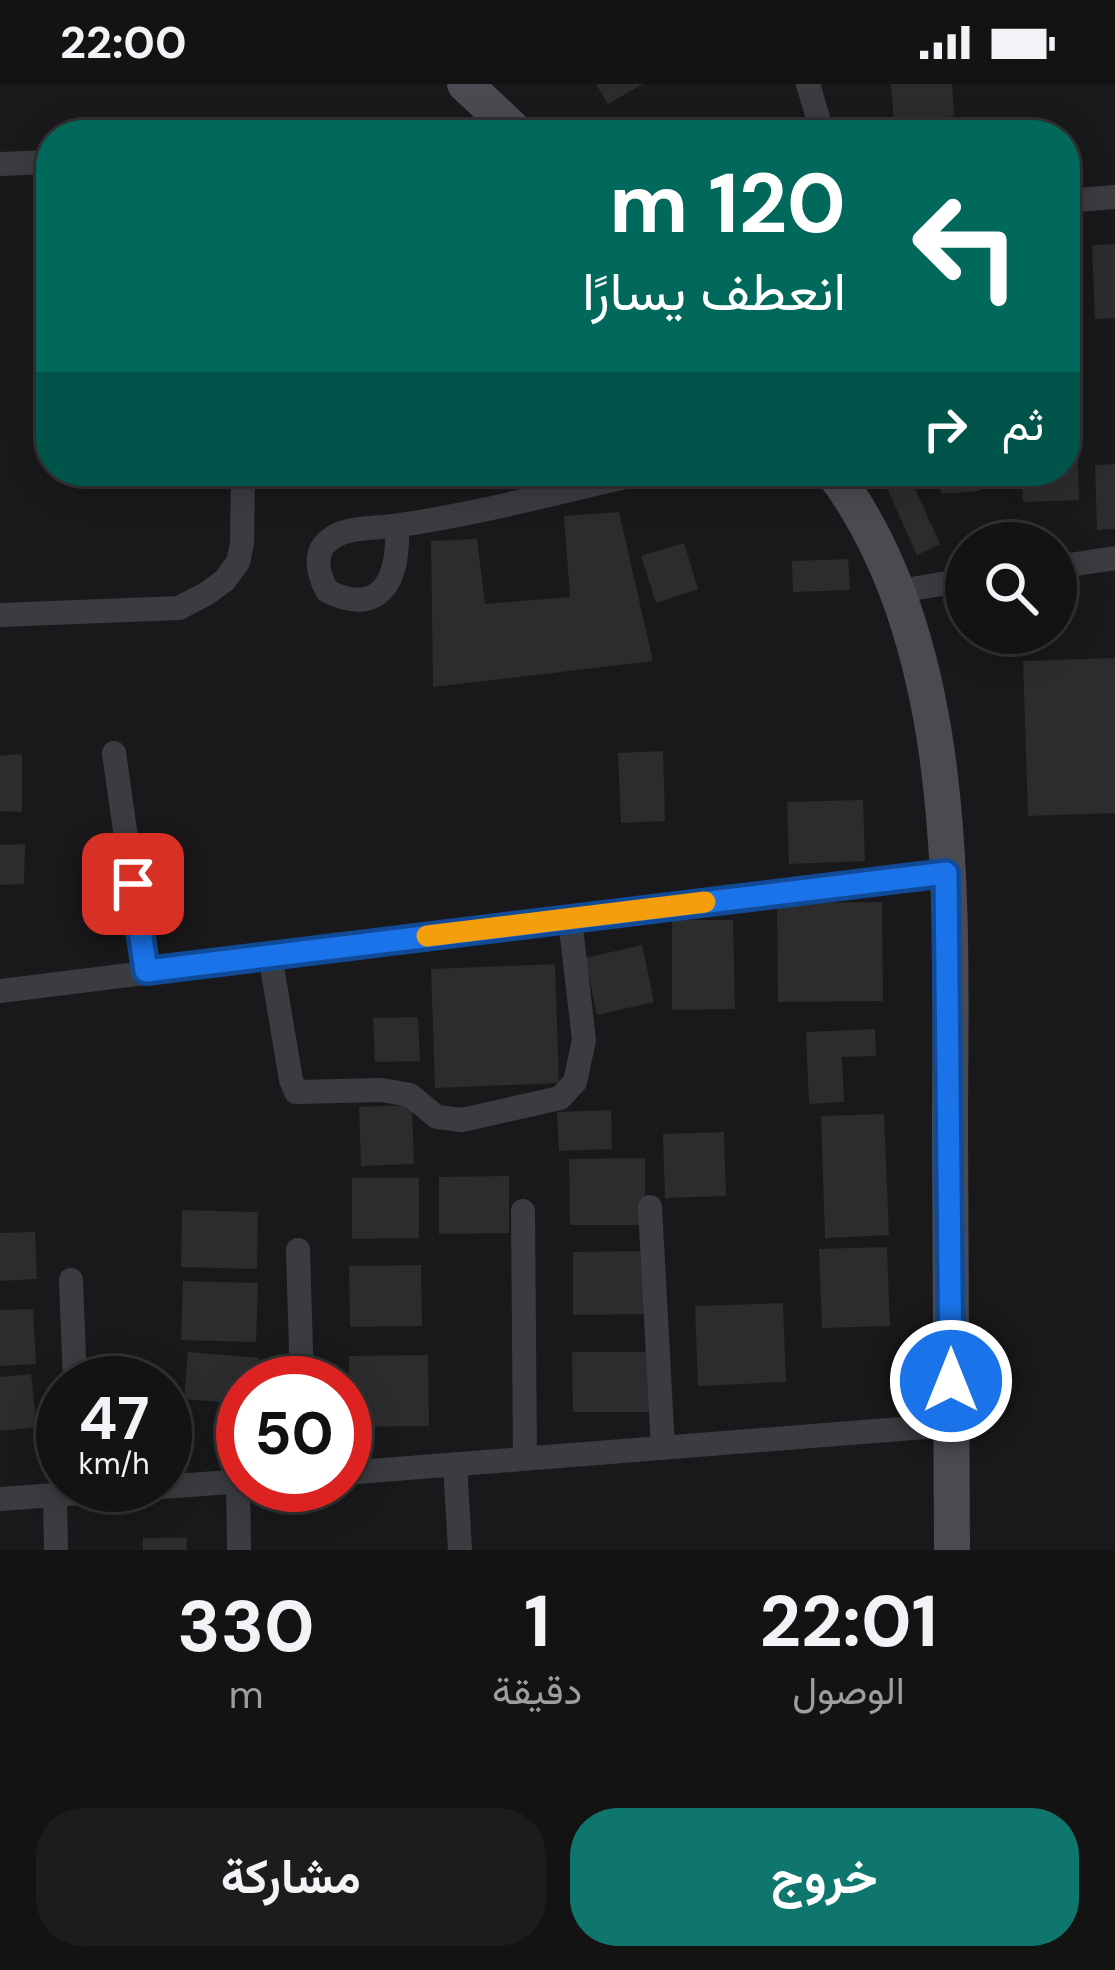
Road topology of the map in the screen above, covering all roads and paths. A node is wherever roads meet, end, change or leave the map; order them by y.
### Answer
1 (465, 84) edge
2 (808, 84) edge
3 (503, 120) edge
4 (819, 120) edge
5 (36, 163) edge
6 (0, 164) edge
7 (1115, 197) edge
8 (1080, 200) edge
9 (243, 486) edge
10 (582, 486) edge
11 (840, 486) edge
12 (397, 526) dead end
13 (1115, 558) edge
14 (1077, 564) edge
15 (945, 583) edge
16 (899, 591) junction
17 (0, 615) edge
18 (114, 753) dead end
19 (946, 873) junction
20 (570, 919) junction
21 (270, 956) junction
22 (146, 971) junction
23 (0, 991) edge
24 (650, 1207) dead end
25 (523, 1211) dead end
26 (298, 1250) dead end
27 (71, 1280) dead end
28 (74, 1356) edge
29 (301, 1356) edge
30 (951, 1425) junction
31 (663, 1448) junction
32 (525, 1459) junction
33 (455, 1464) junction
34 (372, 1471) edge
35 (36, 1495) edge
36 (0, 1499) edge
37 (66, 1512) edge
38 (240, 1512) edge
39 (56, 1550) edge
40 (239, 1550) edge
41 (460, 1550) edge
42 (952, 1550) edge

1 - 3 main road
2 - 4 street
5 - 6 street
7 - 8 street
9 - 17 street
10 - 12 street
11 - 16 main road
13 - 14 street
15 - 16 street
16 - 19 main road
18 - 22 street
19 - 20 street
19 - 30 main road
20 - 21 street
20 - 21 street
21 - 22 street
22 - 23 street
24 - 31 street
25 - 32 street
26 - 29 street
27 - 28 street
30 - 31 street
30 - 42 main road
31 - 32 street
32 - 33 street
33 - 34 street
33 - 41 street
35 - 36 street
37 - 39 street
38 - 40 street

